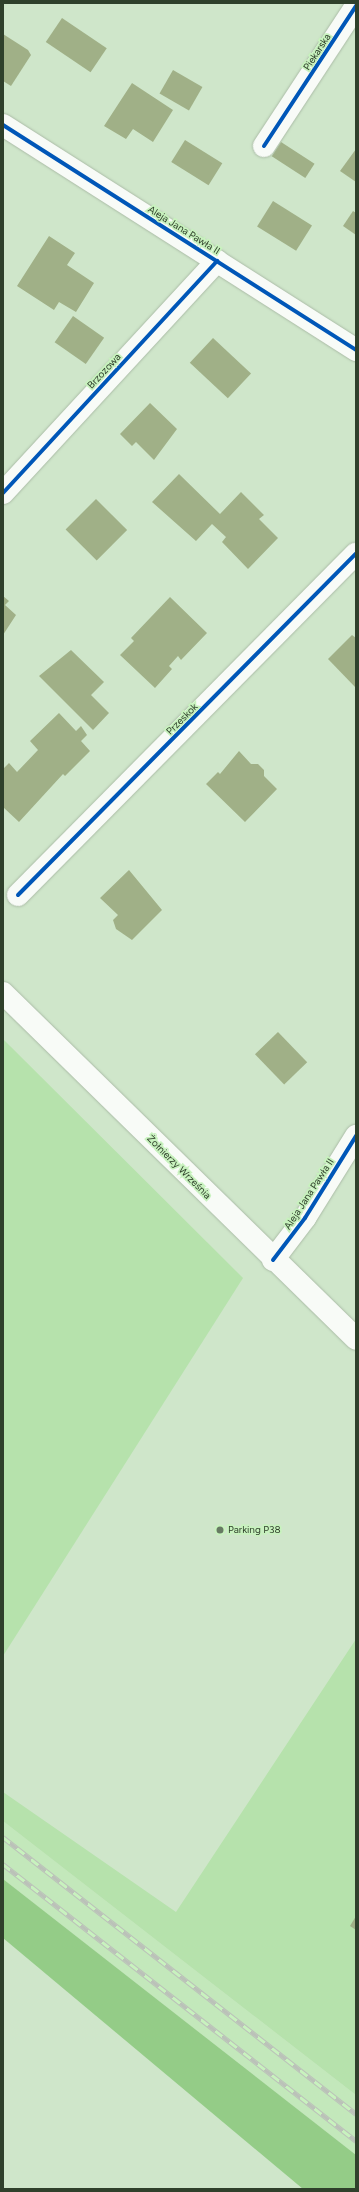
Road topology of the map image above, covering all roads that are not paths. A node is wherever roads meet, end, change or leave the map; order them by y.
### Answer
1 (356, 6) edge
2 (3, 125) edge
3 (264, 146) dead end
4 (217, 261) junction
5 (356, 350) edge
6 (3, 493) edge
7 (356, 554) edge
8 (18, 895) dead end
9 (3, 992) edge
10 (356, 1136) edge
11 (273, 1260) junction
12 (356, 1340) edge

1 - 3 street, Piekarska
2 - 4 street, Aleja Jana Pawła II
4 - 5 street, Aleja Jana Pawła II
4 - 6 street, Brzozowa
7 - 8 street, Przeskok
9 - 11 street, Żołnierzy Września
10 - 11 street, Aleja Jana Pawła II
11 - 12 street, Żołnierzy Września

